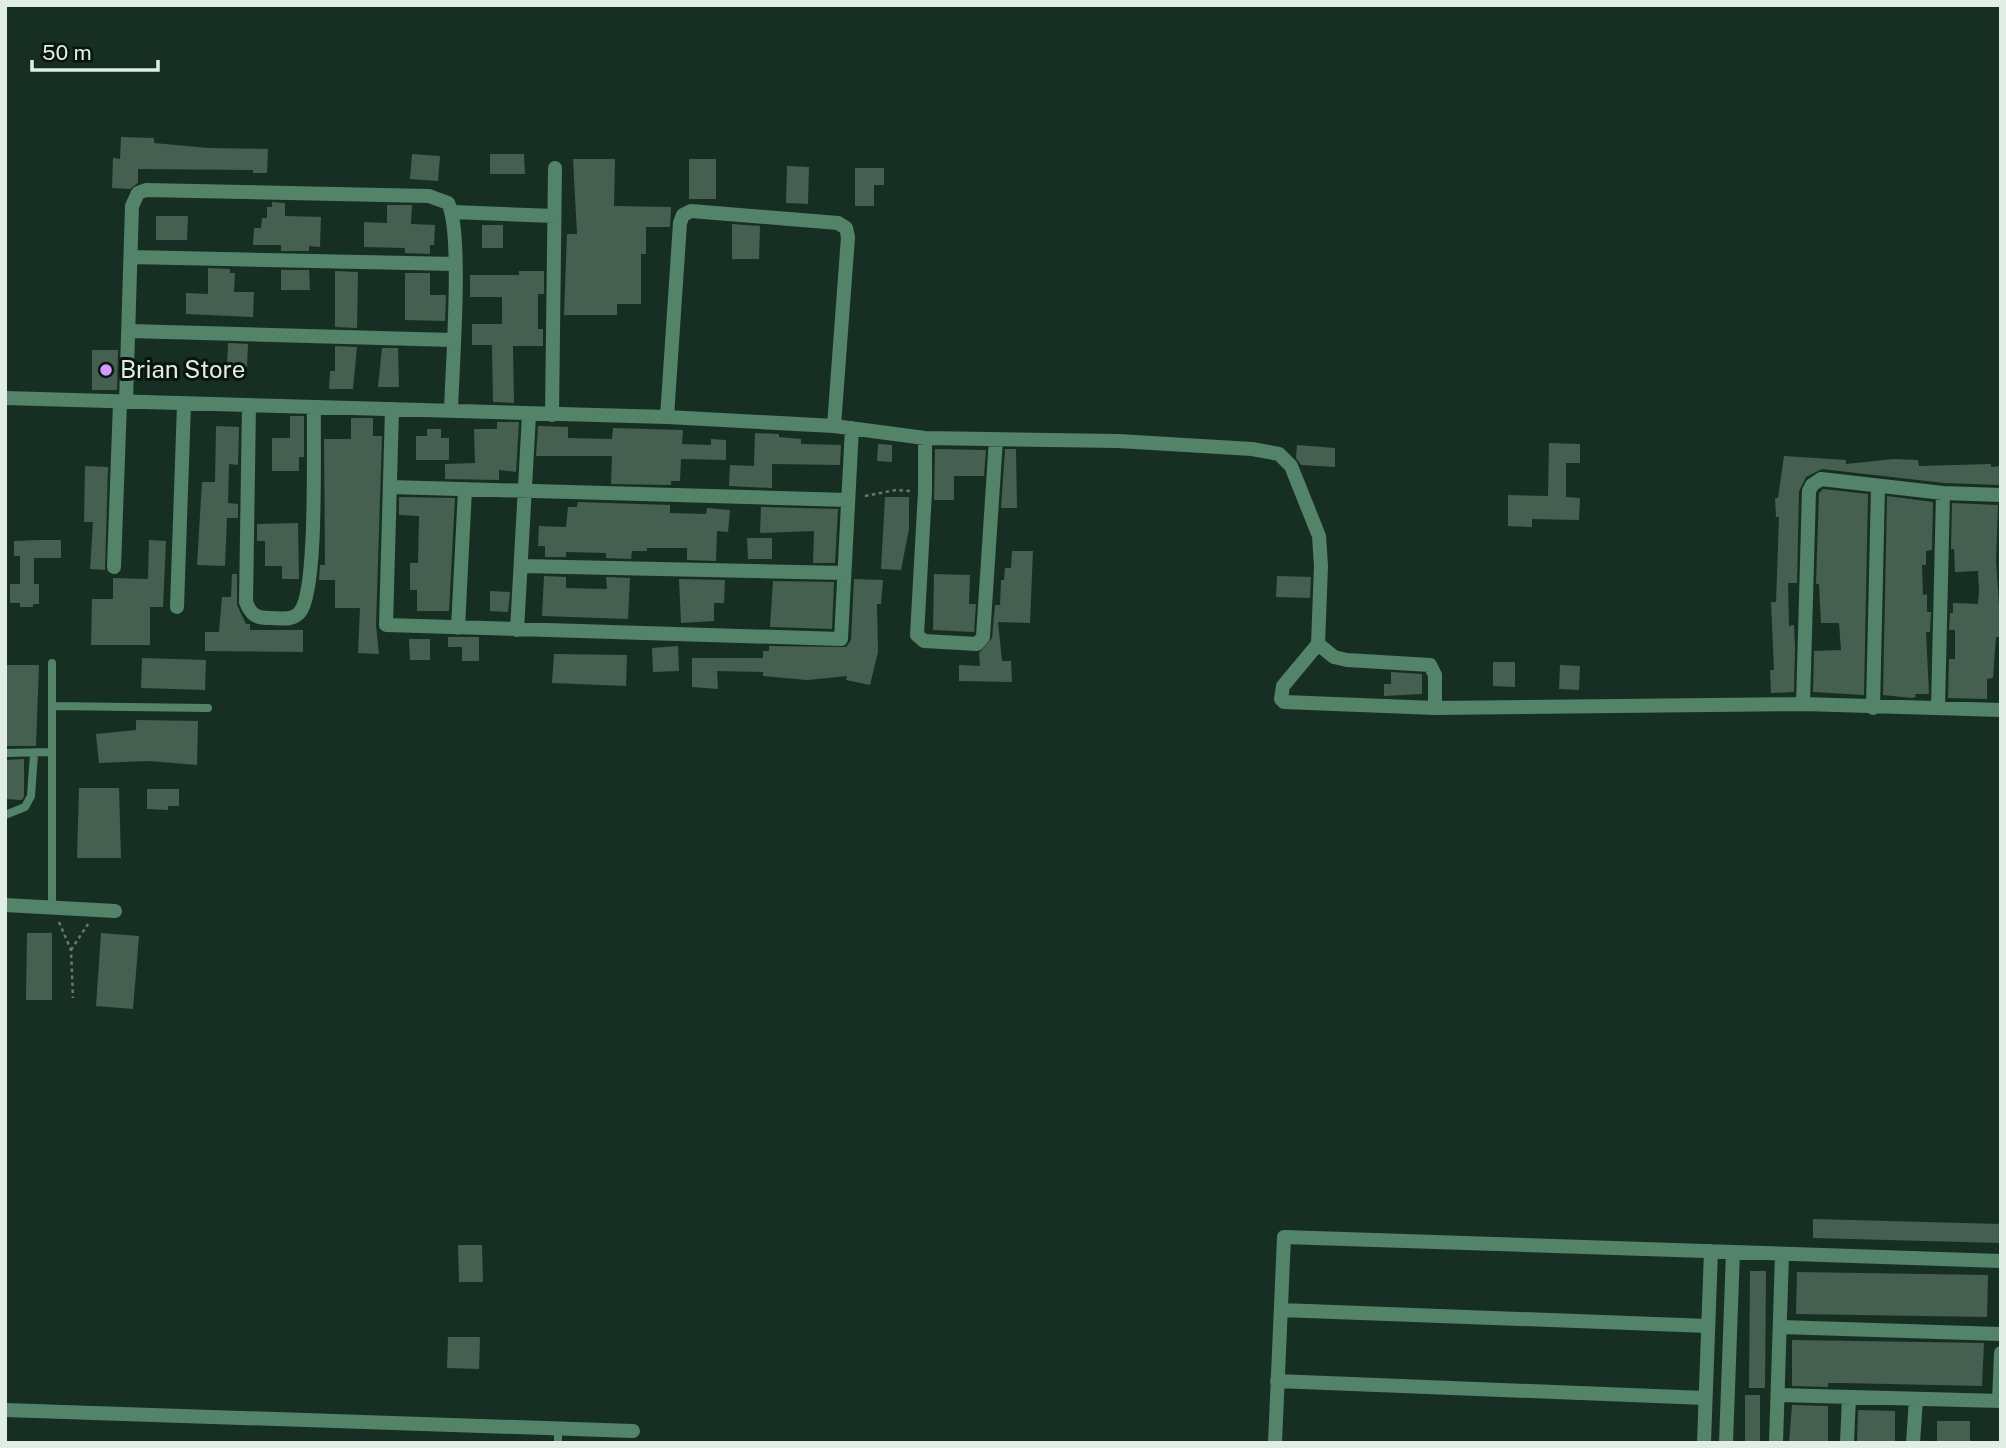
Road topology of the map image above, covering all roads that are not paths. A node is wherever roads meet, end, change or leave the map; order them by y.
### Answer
1 (555, 168) dead end
2 (453, 212) junction
3 (554, 216) junction
4 (131, 257) junction
5 (455, 264) junction
6 (129, 331) junction
7 (452, 340) junction
8 (5, 398) edge
9 (123, 402) junction
10 (184, 404) junction
11 (250, 405) junction
12 (314, 407) junction
13 (392, 409) junction
14 (451, 411) junction
15 (529, 415) junction
16 (552, 415) junction
17 (667, 417) junction
18 (834, 426) junction
19 (852, 428) junction
20 (925, 438) junction
21 (996, 439) junction
22 (390, 487) junction
23 (1878, 487) junction
24 (466, 489) junction
25 (527, 491) junction
26 (1943, 493) junction
27 (2001, 495) edge
28 (848, 500) junction
29 (520, 566) junction
30 (114, 567) dead end
31 (844, 573) junction
32 (177, 607) dead end
33 (458, 628) junction
34 (517, 630) junction
35 (1318, 644) junction
36 (52, 663) dead end
37 (1803, 704) junction
38 (52, 706) junction
39 (208, 708) dead end
40 (1435, 708) junction
41 (1874, 708) junction
42 (1938, 708) junction
43 (2001, 709) edge
44 (51, 752) junction
45 (5, 753) edge
46 (34, 754) junction
47 (5, 815) edge
48 (5, 905) edge
49 (52, 906) junction
50 (115, 911) dead end
51 (1711, 1251) junction
52 (1734, 1252) junction
53 (1782, 1254) junction
54 (2001, 1261) edge
55 (1281, 1310) junction
56 (1708, 1326) junction
57 (1780, 1327) junction
58 (2001, 1334) edge
59 (2001, 1353) edge
60 (1278, 1381) junction
61 (1778, 1395) junction
62 (1849, 1397) junction
63 (1705, 1398) junction
64 (1916, 1399) junction
65 (2000, 1401) edge
66 (5, 1410) edge
67 (633, 1431) dead end
68 (558, 1436) edge
69 (1275, 1443) edge
70 (1704, 1443) edge
71 (1726, 1443) edge
72 (1776, 1443) edge
73 (1847, 1443) edge
74 (1913, 1443) edge

1 - 3 street
2 - 3 street
2 - 4 street
2 - 5 street
3 - 16 street
4 - 5 street
4 - 6 street
5 - 7 street
6 - 7 street
6 - 9 street
7 - 14 street
8 - 9 street
9 - 10 street
9 - 30 street
10 - 11 street
10 - 32 street
11 - 12 street
11 - 12 street
12 - 13 street
13 - 14 street
13 - 22 street
14 - 15 street
15 - 16 street
15 - 25 street
16 - 17 street
17 - 18 street
17 - 18 street
18 - 19 street
19 - 20 street
19 - 28 street
20 - 21 street
20 - 21 street
21 - 35 street
22 - 24 street
22 - 33 street
23 - 26 street
23 - 37 street
23 - 41 street
24 - 25 street
24 - 33 street
25 - 28 street
25 - 29 street
26 - 27 street
26 - 42 street
28 - 31 street
29 - 31 street
29 - 34 street
31 - 34 street
33 - 34 street
35 - 40 street
35 - 40 street
36 - 38 lane
37 - 40 street
37 - 41 street
38 - 39 lane
38 - 44 lane
41 - 42 street
42 - 43 street
44 - 46 lane
44 - 49 lane
45 - 46 lane
46 - 47 lane
48 - 49 street
49 - 50 street
51 - 52 street
51 - 55 street
51 - 56 street
52 - 53 street
52 - 71 street
53 - 54 street
53 - 57 street
55 - 56 street
55 - 60 street
56 - 63 street
57 - 58 street
57 - 61 street
59 - 65 street
60 - 63 street
60 - 69 street
61 - 62 street
61 - 72 street
62 - 64 street
62 - 73 street
63 - 70 street
64 - 65 street
64 - 74 street
66 - 68 street
67 - 68 street

